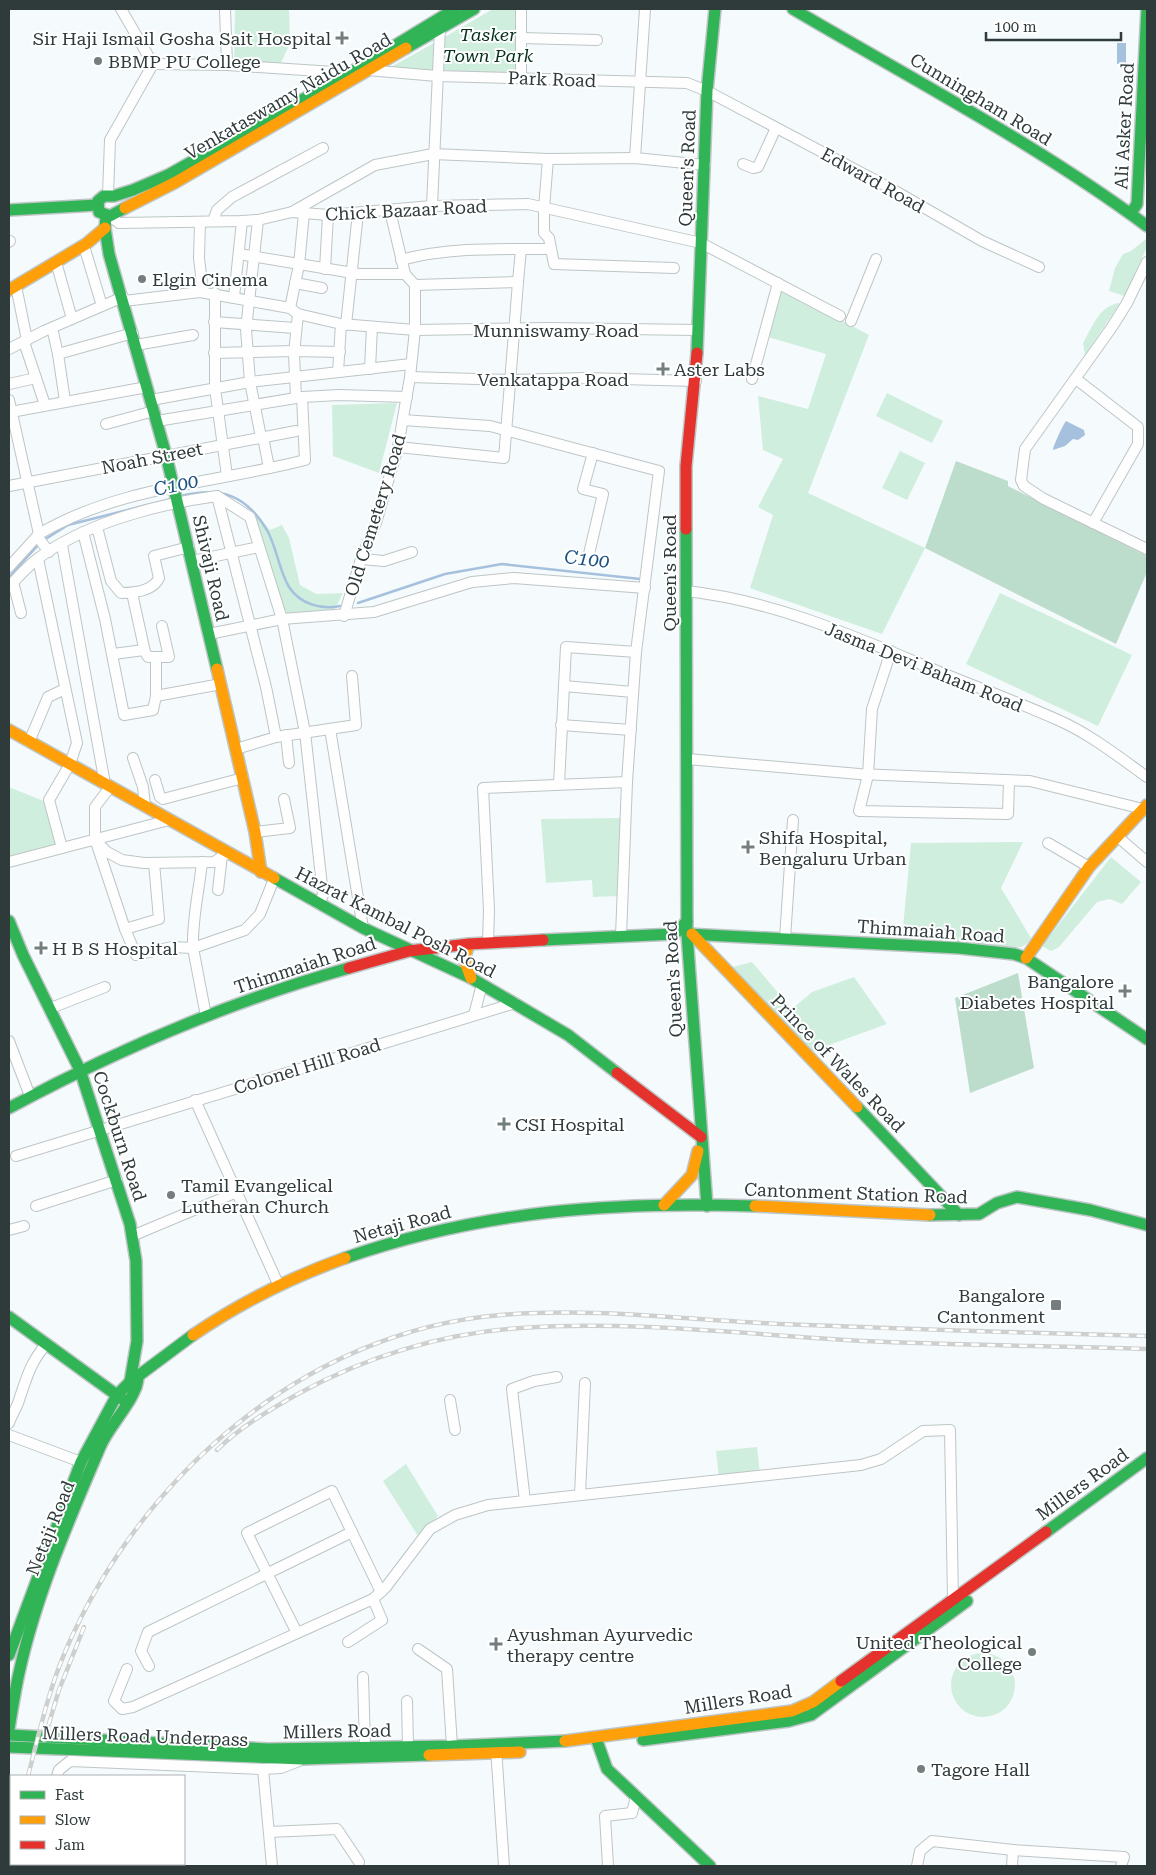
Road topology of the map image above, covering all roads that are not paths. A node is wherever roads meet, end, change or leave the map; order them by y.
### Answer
1 (121, 9) edge
2 (225, 9) edge
3 (455, 9) edge
4 (474, 9) edge
5 (521, 9) edge
6 (645, 9) edge
7 (715, 9) edge
8 (793, 9) edge
9 (1147, 9) edge
10 (440, 28) junction
11 (521, 38) junction
12 (597, 40) dead end
13 (153, 64) junction
14 (227, 65) junction
15 (366, 70) junction
16 (350, 72) junction
17 (437, 76) junction
18 (521, 78) junction
19 (641, 81) junction
20 (707, 91) junction
21 (776, 128) junction
22 (1144, 138) edge
23 (323, 148) dead end
24 (433, 154) junction
25 (635, 158) junction
26 (548, 159) junction
27 (743, 164) dead end
28 (704, 165) junction
29 (111, 195) junction
30 (97, 205) junction
31 (432, 206) junction
32 (544, 208) junction
33 (9, 210) edge
34 (390, 210) junction
35 (292, 212) junction
36 (304, 213) junction
37 (358, 213) junction
38 (1131, 213) junction
39 (111, 214) junction
40 (328, 215) junction
41 (258, 220) junction
42 (213, 221) junction
43 (242, 221) junction
44 (200, 222) junction
45 (1147, 226) edge
46 (105, 228) junction
47 (701, 243) junction
48 (84, 246) junction
49 (522, 249) junction
50 (550, 249) junction
51 (239, 254) junction
52 (255, 256) junction
53 (876, 259) dead end
54 (401, 260) junction
55 (552, 260) junction
56 (56, 262) junction
57 (1147, 262) edge
58 (299, 265) junction
59 (1039, 267) dead end
60 (674, 268) dead end
61 (325, 269) junction
62 (352, 273) junction
63 (405, 274) junction
64 (554, 274) dead end
65 (518, 282) junction
66 (296, 283) junction
67 (778, 283) junction
68 (415, 285) junction
69 (12, 288) edge
70 (322, 288) dead end
71 (203, 292) junction
72 (215, 293) junction
73 (234, 297) junction
74 (124, 299) junction
75 (248, 301) junction
76 (102, 306) junction
77 (294, 311) junction
78 (840, 316) dead end
79 (72, 319) junction
80 (851, 321) dead end
81 (214, 322) junction
82 (246, 324) junction
83 (344, 325) junction
84 (52, 328) junction
85 (295, 328) junction
86 (372, 328) junction
87 (415, 330) junction
88 (513, 330) junction
89 (698, 330) junction
90 (133, 333) junction
91 (193, 335) dead end
92 (25, 341) junction
93 (136, 345) junction
94 (9, 349) edge
95 (294, 351) junction
96 (248, 352) junction
97 (340, 352) junction
98 (214, 353) junction
99 (58, 354) junction
100 (411, 364) junction
101 (370, 369) junction
102 (338, 372) junction
103 (294, 377) junction
104 (410, 377) junction
105 (36, 378) junction
106 (752, 379) dead end
107 (1076, 379) junction
108 (510, 380) junction
109 (696, 381) junction
110 (250, 382) junction
111 (9, 384) edge
112 (147, 387) junction
113 (215, 388) junction
114 (299, 397) junction
115 (407, 397) junction
116 (9, 400) edge
117 (65, 401) junction
118 (254, 403) junction
119 (45, 405) junction
120 (218, 410) junction
121 (154, 411) junction
122 (11, 412) junction
123 (403, 420) junction
124 (106, 424) dead end
125 (296, 431) dead end
126 (506, 432) junction
127 (262, 437) junction
128 (224, 444) junction
129 (398, 447) junction
130 (593, 453) junction
131 (166, 455) junction
132 (269, 468) junction
133 (227, 476) junction
134 (27, 482) junction
135 (9, 486) edge
136 (176, 494) junction
137 (218, 496) junction
138 (1093, 523) junction
139 (97, 527) junction
140 (83, 532) junction
141 (41, 541) junction
142 (62, 545) junction
143 (189, 547) junction
144 (259, 547) junction
145 (1147, 549) edge
146 (412, 552) dead end
147 (231, 553) junction
148 (589, 554) dead end
149 (12, 558) edge
150 (38, 558) junction
151 (360, 559) junction
152 (192, 561) junction
153 (9, 567) edge
154 (11, 585) edge
155 (644, 588) junction
156 (686, 591) junction
157 (132, 592) junction
158 (21, 613) dead end
159 (344, 616) junction
160 (282, 619) junction
161 (250, 625) junction
162 (162, 626) dead end
163 (209, 634) junction
164 (144, 650) junction
165 (891, 651) junction
166 (636, 652) junction
167 (113, 654) junction
168 (156, 658) junction
169 (352, 676) dead end
170 (220, 684) junction
171 (564, 686) junction
172 (66, 689) junction
173 (633, 692) junction
174 (156, 696) junction
175 (561, 725) junction
176 (9, 730) edge
177 (330, 730) junction
178 (631, 730) junction
179 (305, 732) junction
180 (281, 736) junction
181 (30, 742) junction
182 (236, 749) junction
183 (133, 758) dead end
184 (687, 759) junction
185 (289, 763) dead end
186 (70, 764) junction
187 (868, 775) junction
188 (243, 778) junction
189 (1147, 778) edge
190 (154, 780) dead end
191 (1009, 781) junction
192 (627, 782) junction
193 (559, 784) junction
194 (107, 785) junction
195 (163, 799) junction
196 (284, 799) dead end
197 (145, 806) junction
198 (1145, 807) edge
199 (156, 812) junction
200 (169, 820) junction
201 (793, 820) dead end
202 (255, 832) junction
203 (1118, 836) junction
204 (95, 839) junction
205 (1048, 842) dead end
206 (62, 848) junction
207 (225, 854) junction
208 (9, 862) edge
209 (202, 862) junction
210 (1147, 862) edge
211 (154, 863) junction
212 (1089, 867) junction
213 (261, 872) junction
214 (274, 879) junction
215 (218, 890) dead end
216 (319, 904) junction
217 (9, 921) edge
218 (687, 921) junction
219 (362, 928) junction
220 (125, 930) junction
221 (690, 934) junction
222 (621, 936) junction
223 (785, 938) junction
224 (469, 944) junction
225 (488, 944) junction
226 (193, 948) junction
227 (409, 951) junction
228 (1026, 958) junction
229 (471, 978) junction
230 (482, 984) junction
231 (105, 987) dead end
232 (515, 1003) junction
233 (51, 1008) junction
234 (474, 1015) junction
235 (206, 1016) junction
236 (1147, 1039) edge
237 (9, 1041) edge
238 (80, 1070) junction
239 (30, 1096) junction
240 (195, 1100) junction
241 (9, 1108) edge
242 (100, 1129) junction
243 (702, 1137) junction
244 (16, 1156) dead end
245 (117, 1180) junction
246 (237, 1192) junction
247 (36, 1206) dead end
248 (664, 1206) junction
249 (707, 1206) junction
250 (959, 1215) junction
251 (1147, 1225) edge
252 (24, 1226) dead end
253 (9, 1230) edge
254 (132, 1236) junction
255 (279, 1286) junction
256 (9, 1317) edge
257 (46, 1344) junction
258 (557, 1377) dead end
259 (134, 1381) junction
260 (585, 1383) dead end
261 (122, 1398) junction
262 (450, 1400) dead end
263 (9, 1423) edge
264 (455, 1430) dead end
265 (9, 1435) edge
266 (1147, 1458) edge
267 (81, 1462) junction
268 (1147, 1470) edge
269 (580, 1495) junction
270 (525, 1501) junction
271 (352, 1532) junction
272 (267, 1574) junction
273 (381, 1592) junction
274 (372, 1599) junction
275 (952, 1600) junction
276 (296, 1633) junction
277 (12, 1635) edge
278 (905, 1641) junction
279 (348, 1642) dead end
280 (418, 1649) dead end
281 (9, 1654) edge
282 (149, 1666) dead end
283 (127, 1669) dead end
284 (363, 1677) dead end
285 (407, 1701) dead end
286 (9, 1723) edge
287 (9, 1729) edge
288 (9, 1735) edge
289 (598, 1741) junction
290 (452, 1746) junction
291 (9, 1747) edge
292 (365, 1747) junction
293 (408, 1747) junction
294 (254, 1748) joint
295 (496, 1749) junction
296 (280, 1759) joint
297 (302, 1759) junction
298 (263, 1769) junction
299 (182, 1772) edge
300 (57, 1775) edge
301 (636, 1796) junction
302 (269, 1832) junction
303 (1013, 1850) junction
304 (359, 1862) dead end
305 (272, 1866) edge
306 (504, 1866) edge
307 (608, 1866) edge
308 (710, 1866) edge
309 (917, 1866) edge
310 (1012, 1866) edge
311 (1121, 1866) edge

1 - 13 street
2 - 14 street
3 - 16 street, Venkataswamy Naidu Road
4 - 10 street, Venkataswamy Naidu Road
5 - 11 street
6 - 19 street
7 - 20 street, Queen's Road
8 - 38 street, Cunningham Road
9 - 22 street, Ali Asker Road
10 - 15 street, Venkataswamy Naidu Road
10 - 17 street
11 - 12 street
11 - 18 street
13 - 14 street
13 - 29 street
14 - 16 street
15 - 17 street, Park Road
15 - 39 street, Venkataswamy Naidu Road
16 - 29 street, Venkataswamy Naidu Road
17 - 18 street, Park Road
17 - 24 street
18 - 19 street, Park Road
19 - 20 street, Park Road
19 - 25 street
20 - 21 street, Edward Road
20 - 28 street, Queen's Road
21 - 27 street
21 - 59 street, Edward Road
22 - 38 street, Ali Asker Road
23 - 42 street
24 - 26 street
24 - 31 street
24 - 35 street
25 - 26 street
25 - 28 street
26 - 32 street
28 - 47 street, Queen's Road
29 - 30 street
29 - 39 street, Shivaji Road
30 - 33 street
30 - 39 street
31 - 32 street, Chick Bazaar Road
31 - 34 street, Chick Bazaar Road
32 - 47 street, Chick Bazaar Road
32 - 50 street
34 - 37 street, Chick Bazaar Road
34 - 54 street
35 - 36 street, Chick Bazaar Road
35 - 41 street, Chick Bazaar Road
36 - 40 street, Chick Bazaar Road
36 - 58 street
37 - 40 street, Chick Bazaar Road
37 - 62 street
38 - 45 street, Cunningham Road
39 - 44 street, Chick Bazaar Road
39 - 46 street, Shivaji Road
40 - 61 street
41 - 43 street, Chick Bazaar Road
41 - 52 street
42 - 43 street, Chick Bazaar Road
42 - 44 street, Chick Bazaar Road
43 - 51 street
44 - 71 street
46 - 48 street
46 - 74 street, Shivaji Road
47 - 67 street, Chick Bazaar Road
47 - 89 street, Queen's Road
48 - 56 street
48 - 76 street
49 - 50 street
49 - 54 street
49 - 65 street
50 - 55 street
51 - 52 street
51 - 73 street
52 - 58 street
52 - 75 street
53 - 80 street
54 - 63 street
55 - 60 street
55 - 64 street
56 - 69 street
56 - 79 street
57 - 107 street
58 - 61 street
58 - 66 street
61 - 62 street
62 - 63 street
62 - 83 street
63 - 68 street
65 - 68 street
65 - 88 street
66 - 70 street
66 - 77 street
67 - 78 street, Chick Bazaar Road
67 - 106 street
68 - 87 street, Old Cemetery Road
69 - 92 street
71 - 72 street, Munniswamy Road
71 - 74 street, Munniswamy Road
72 - 73 street, Munniswamy Road
72 - 81 street
73 - 75 street, Munniswamy Road
74 - 76 street, Munniswamy Road
74 - 90 street, Shivaji Road
75 - 77 street, Munniswamy Road
75 - 82 street
76 - 79 street, Munniswamy Road
77 - 83 street, Munniswamy Road
77 - 85 street
79 - 84 street, Munniswamy Road
81 - 82 street
81 - 98 street
82 - 85 street
82 - 96 street
83 - 86 street, Munniswamy Road
83 - 97 street
84 - 92 street, Munniswamy Road
84 - 99 street
85 - 95 street
86 - 87 street, Munniswamy Road
86 - 101 street
87 - 88 street, Munniswamy Road
87 - 100 street, Old Cemetery Road
88 - 89 street, Munniswamy Road
88 - 108 street
89 - 109 street, Queen's Road
90 - 93 street, Shivaji Road
90 - 99 street
91 - 93 street
92 - 94 street, Munniswamy Road
92 - 105 street
93 - 112 street, Shivaji Road
95 - 96 street
95 - 97 street
95 - 103 street
96 - 98 street
96 - 110 street
97 - 102 street
98 - 113 street
99 - 117 street
100 - 101 street
100 - 104 street, Old Cemetery Road
101 - 102 street
102 - 103 street
103 - 110 street
103 - 114 street
104 - 108 street, Venkatappa Road
104 - 115 street, Old Cemetery Road
105 - 111 street
105 - 119 street
107 - 138 street
107 - 138 street
108 - 109 street, Venkatappa Road
108 - 126 street
109 - 156 street, Queen's Road
110 - 113 street
110 - 118 street
112 - 117 street
112 - 121 street, Shivaji Road
113 - 120 street
113 - 121 street
114 - 115 street
114 - 118 street
114 - 132 street
115 - 123 street, Old Cemetery Road
116 - 122 street
117 - 119 street
118 - 120 street
118 - 127 street
119 - 122 street
120 - 121 street
120 - 128 street
121 - 124 street
121 - 131 street, Shivaji Road
122 - 134 street
123 - 126 street
123 - 129 street, Old Cemetery Road
125 - 127 street, Noah Street
126 - 129 street
126 - 130 street
127 - 128 street, Noah Street
127 - 132 street
128 - 131 street, Noah Street
128 - 133 street
129 - 151 street, Old Cemetery Road
130 - 148 street
130 - 155 street
131 - 134 street, Noah Street
131 - 136 street, Shivaji Road
132 - 133 street
133 - 136 street
134 - 135 street, Noah Street
134 - 141 street
136 - 137 street
136 - 139 street
136 - 141 street
136 - 143 street, Shivaji Road
137 - 144 street
137 - 147 street
138 - 145 street
139 - 140 street
139 - 157 street
140 - 142 street
140 - 167 street
141 - 142 street
141 - 149 street
141 - 150 street
142 - 194 street
143 - 152 street, Shivaji Road
143 - 157 street
144 - 147 street
144 - 160 street
146 - 151 street
147 - 152 street
147 - 161 street
149 - 153 street
150 - 154 street
150 - 172 street
151 - 159 street, Old Cemetery Road
152 - 163 street, Shivaji Road
154 - 158 street
155 - 159 street
155 - 166 street
156 - 165 street, Jasma Devi Baham Road
156 - 184 street, Queen's Road
157 - 164 street
159 - 160 street
160 - 161 street
160 - 179 street
161 - 163 street
161 - 180 street
162 - 168 street
163 - 170 street, Shivaji Road
164 - 167 street
164 - 168 street
165 - 187 street
165 - 189 street, Jasma Devi Baham Road
166 - 171 street
166 - 173 street
167 - 174 street
168 - 174 street
169 - 177 street
170 - 174 street
170 - 182 street, Shivaji Road
171 - 173 street
171 - 175 street
172 - 181 street
172 - 186 street
173 - 178 street
175 - 178 street
175 - 193 street
176 - 181 street, Hazrat Kambal Posh Road
177 - 179 street
177 - 219 street
178 - 192 street
179 - 180 street
179 - 216 street
180 - 182 street
180 - 185 street
181 - 186 street, Hazrat Kambal Posh Road
182 - 188 street, Shivaji Road
183 - 197 street
184 - 187 street
184 - 218 street, Queen's Road
186 - 194 street, Hazrat Kambal Posh Road
186 - 206 street
187 - 191 street
187 - 191 street
188 - 195 street
188 - 202 street, Shivaji Road
190 - 195 street
191 - 198 street
192 - 193 street
192 - 222 street
193 - 225 street
194 - 197 street, Hazrat Kambal Posh Road
194 - 204 street
195 - 199 street
196 - 202 street
197 - 199 street, Hazrat Kambal Posh Road
198 - 203 street
199 - 200 street, Hazrat Kambal Posh Road
200 - 204 street
200 - 207 street, Hazrat Kambal Posh Road
201 - 223 street
202 - 213 street, Shivaji Road
203 - 210 street
203 - 212 street
204 - 206 street
204 - 211 street
204 - 220 street
205 - 212 street
206 - 208 street
207 - 209 street
207 - 213 street, Hazrat Kambal Posh Road
207 - 215 street
209 - 211 street
209 - 226 street
211 - 220 street
212 - 228 street
213 - 214 street, Hazrat Kambal Posh Road
214 - 216 street, Hazrat Kambal Posh Road
214 - 226 street
216 - 219 street, Hazrat Kambal Posh Road
217 - 233 street, Cockburn Road
218 - 221 street, Queen's Road
218 - 222 street, Thimmaiah Road
219 - 227 street, Hazrat Kambal Posh Road
220 - 226 street
221 - 223 street, Thimmaiah Road
221 - 243 street, Queen's Road
221 - 250 street, Prince of Wales Road
222 - 225 street, Thimmaiah Road
223 - 228 street, Thimmaiah Road
224 - 225 street, Thimmaiah Road
224 - 227 street, Thimmaiah Road
224 - 229 street
226 - 235 street
227 - 229 street, Hazrat Kambal Posh Road
227 - 235 street, Thimmaiah Road
228 - 236 street, Thimmaiah Road
229 - 230 street, Hazrat Kambal Posh Road
230 - 232 street, Hazrat Kambal Posh Road
230 - 234 street
231 - 233 street
232 - 234 street, Colonel Hill Road
232 - 243 street, Hazrat Kambal Posh Road
233 - 238 street, Cockburn Road
234 - 240 street, Colonel Hill Road
235 - 238 street, Thimmaiah Road
237 - 239 street
238 - 239 street, Thimmaiah Road
238 - 242 street, Cockburn Road
239 - 241 street, Thimmaiah Road
240 - 242 street, Colonel Hill Road
240 - 246 street
242 - 244 street, Colonel Hill Road
242 - 245 street, Cockburn Road
243 - 248 street, Queen's Road
243 - 249 street, Queen's Road
245 - 247 street
245 - 254 street, Cockburn Road
246 - 254 street
246 - 255 street
248 - 249 street, Netaji Road
248 - 255 street, Netaji Road
249 - 250 street, Cantonment Station Road
250 - 251 street, Cantonment Station Road
252 - 253 street
254 - 259 street, Cockburn Road
255 - 259 street, Netaji Road
256 - 257 street
257 - 261 street
257 - 263 street
258 - 270 street
259 - 261 street, Netaji Road
260 - 269 street
261 - 267 street, Netaji Road
261 - 286 street, Netaji Road
262 - 264 street
265 - 267 street
266 - 275 street, Millers Road
267 - 277 street, Netaji Road
268 - 278 street, Millers Road
269 - 270 street
269 - 275 street
270 - 273 street
271 - 272 street
271 - 272 street
271 - 273 street
272 - 276 street
272 - 282 street
273 - 274 street
274 - 276 street
274 - 279 street
275 - 278 street, Millers Road
276 - 283 street
277 - 281 street, Netaji Road
278 - 289 street, Millers Road
280 - 290 street
284 - 292 street
285 - 293 street
286 - 287 street, Netaji Road
288 - 294 street, Millers Road Underpass
289 - 295 street, Millers Road
289 - 301 street
290 - 293 street, Millers Road
290 - 295 street, Millers Road
291 - 296 street, Millers Road Underpass
292 - 293 street, Millers Road
292 - 294 street, Millers Road
295 - 297 street, Millers Road
295 - 306 street
296 - 297 street, Millers Road
297 - 298 street
298 - 299 street
298 - 302 street
299 - 300 street
301 - 307 street
301 - 308 street
302 - 304 street
302 - 305 street
303 - 309 street
303 - 310 street
303 - 311 street

